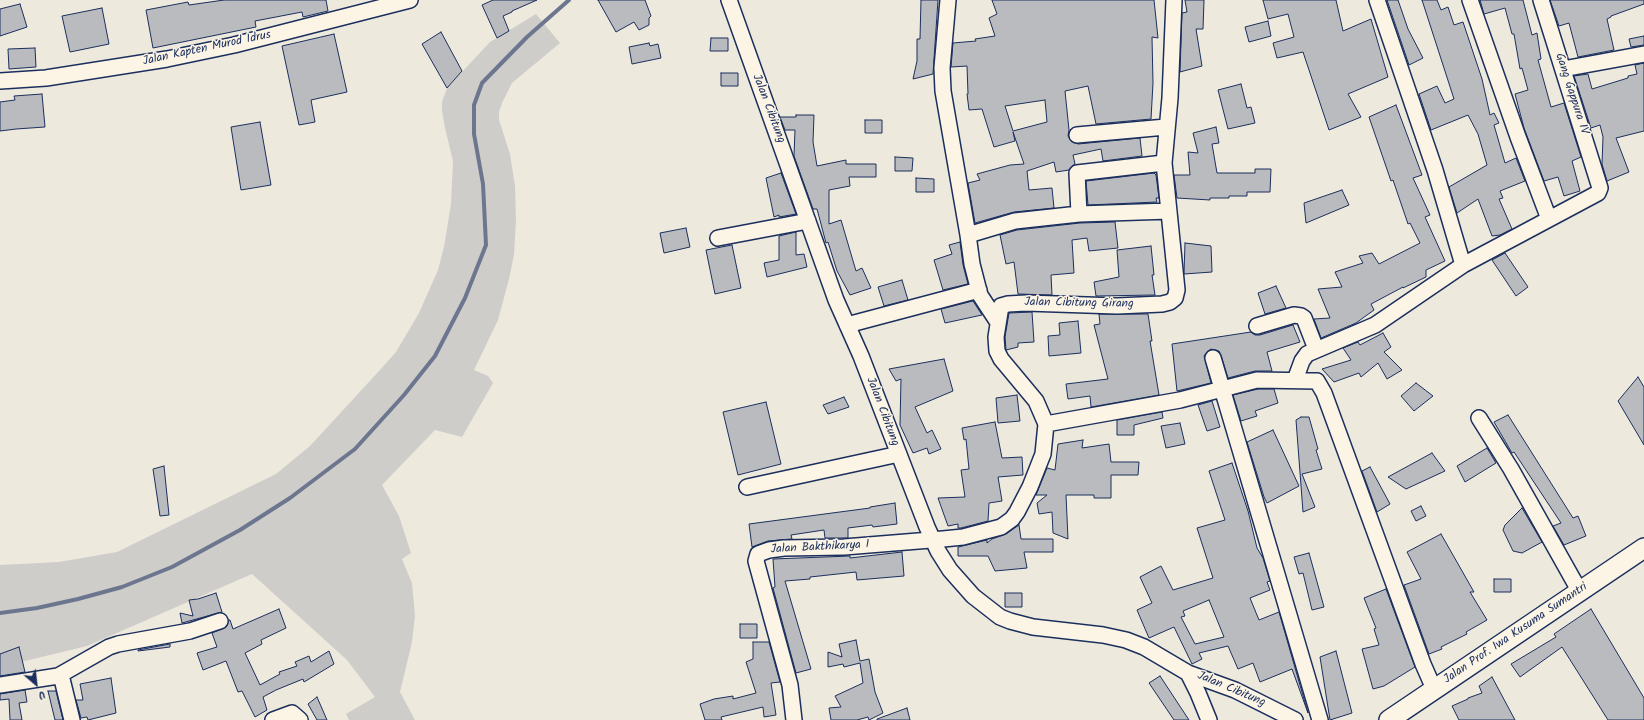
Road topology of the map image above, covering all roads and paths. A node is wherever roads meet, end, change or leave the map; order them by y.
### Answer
1 (410, 0) edge
2 (729, 0) edge
3 (948, 0) edge
4 (1174, 0) edge
5 (1377, 0) edge
6 (1470, 0) edge
7 (1541, 0) edge
8 (1644, 54) edge
9 (1563, 69) junction
10 (0, 82) edge
11 (1166, 127) junction
12 (1077, 135) dead end
13 (1164, 163) junction
14 (1168, 211) junction
15 (1079, 214) junction
16 (1549, 219) junction
17 (808, 221) junction
18 (968, 235) junction
19 (718, 238) dead end
20 (1463, 265) junction
21 (979, 290) junction
22 (997, 321) junction
23 (847, 325) junction
24 (1257, 326) dead end
25 (1316, 349) junction
26 (1213, 358) dead end
27 (1295, 380) junction
28 (1222, 389) junction
29 (1479, 418) dead end
30 (1046, 424) junction
31 (899, 454) junction
32 (747, 487) dead end
33 (933, 539) junction
34 (1644, 548) edge
35 (1580, 592) junction
36 (220, 621) dead end
37 (1188, 673) junction
38 (61, 676) junction
39 (0, 685) edge
40 (1434, 689) junction
41 (72, 720) edge
42 (274, 720) edge
43 (300, 720) edge
44 (794, 720) edge
45 (1209, 720) edge
46 (1295, 720) edge
47 (1320, 720) edge
48 (1389, 720) edge

1 - 10 street, Jalan Kapten Murod Idrus
2 - 17 street, Jalan Cibitung
3 - 18 street
4 - 11 street, Jalan Cibitung Girang
5 - 20 street
6 - 16 street
7 - 9 street, Gang Gappura IV
8 - 9 street
9 - 16 street, Gang Gappura IV
11 - 12 street
11 - 13 street, Jalan Cibitung Girang
13 - 14 street, Jalan Cibitung Girang
13 - 15 street
14 - 15 street
14 - 22 street, Jalan Cibitung Girang
15 - 18 street
16 - 20 street
17 - 19 street
17 - 23 street, Jalan Cibitung
18 - 21 street
20 - 25 street
21 - 22 street
21 - 23 street
22 - 30 street, Jalan Cibitung Girang
23 - 31 street, Jalan Cibitung
24 - 25 street
25 - 27 street
26 - 28 street
27 - 28 street
27 - 40 street
28 - 30 street
28 - 47 street
29 - 35 street
30 - 33 street, Jalan Cibitung Girang
31 - 32 street
31 - 33 street, Jalan Cibitung
33 - 37 street, Jalan Cibitung
33 - 44 street, Jalan Bakthikarya I
34 - 35 main road, Jalan Prof. Iwa Kusuma Sumantri
35 - 40 main road, Jalan Prof. Iwa Kusuma Sumantri
36 - 38 street
37 - 45 street, Jalan Cibitung
37 - 46 street, Jalan Cibitung
38 - 39 street
38 - 41 street
40 - 48 main road, Jalan Prof. Iwa Kusuma Sumantri
42 - 43 street

